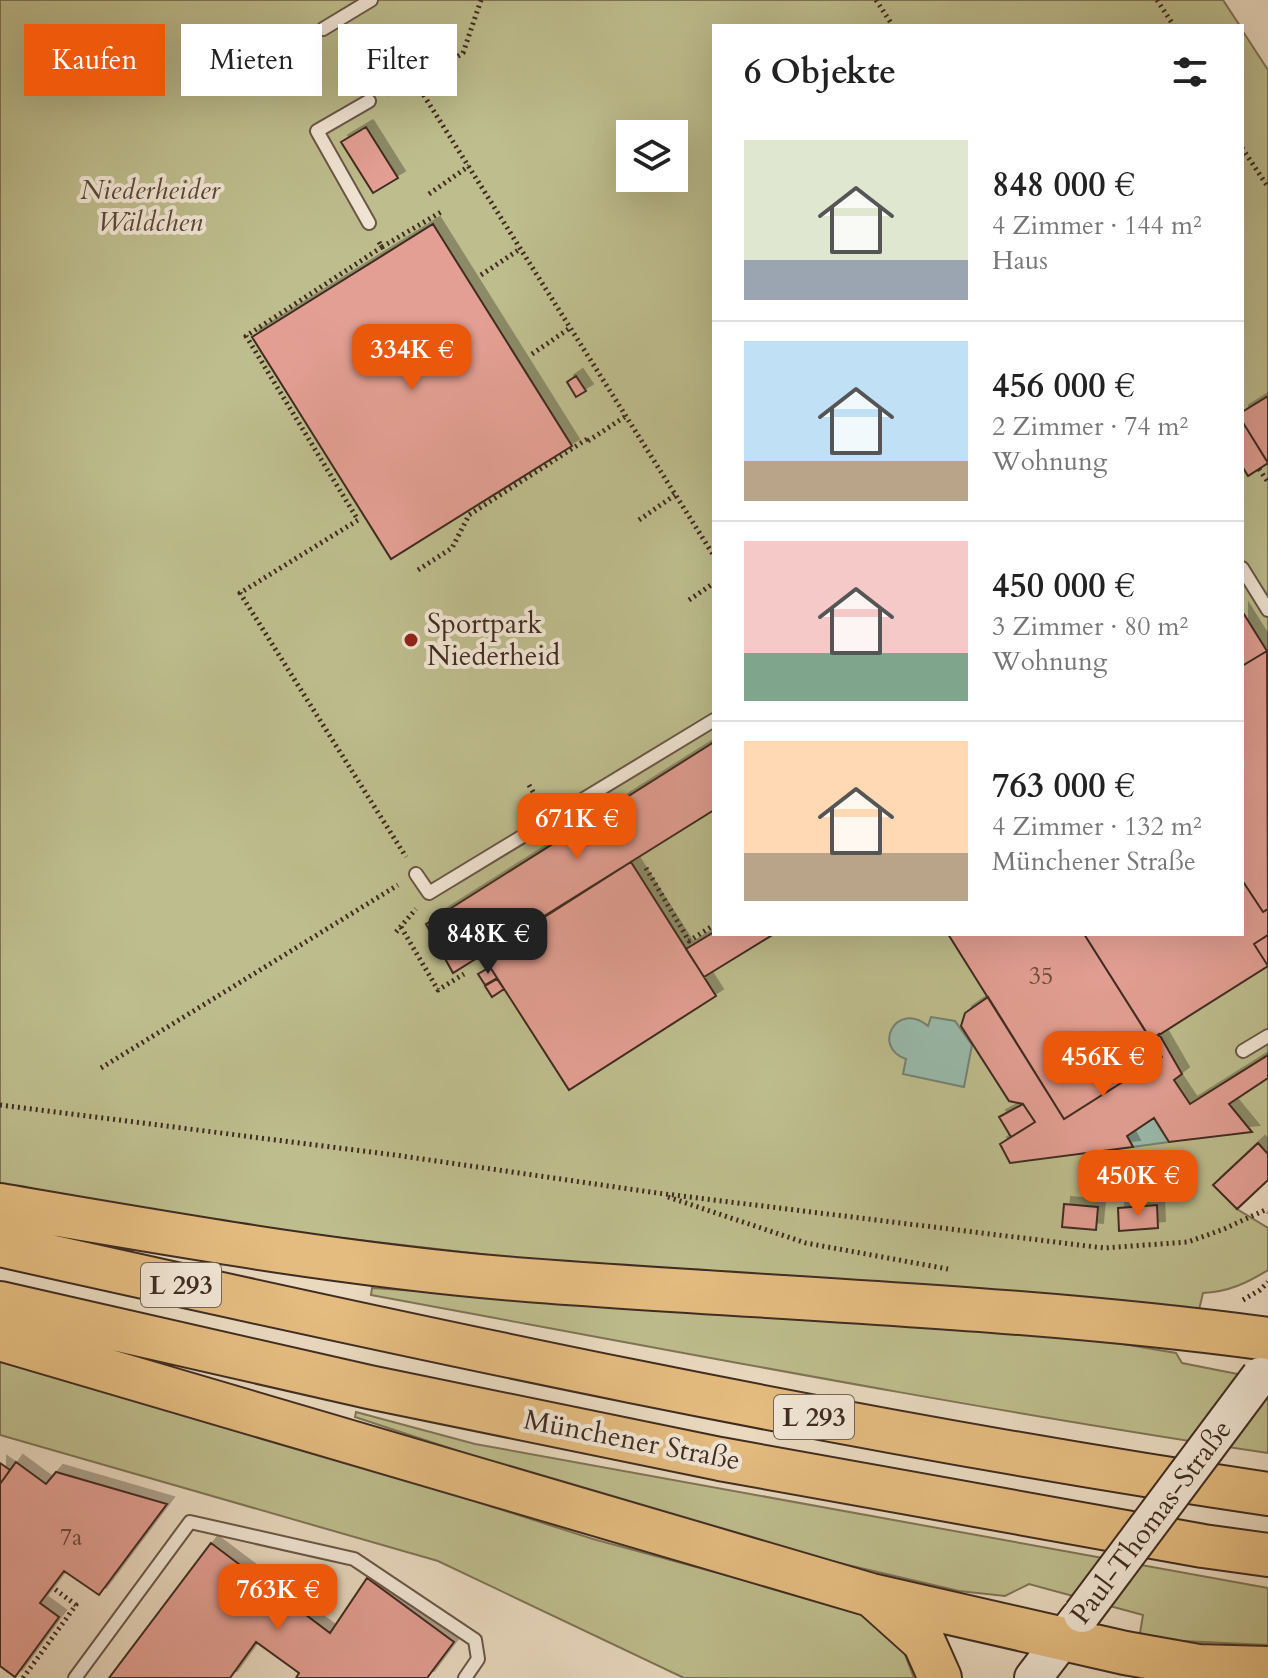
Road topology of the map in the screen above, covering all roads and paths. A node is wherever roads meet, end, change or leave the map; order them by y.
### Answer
1 (371, 0) edge
2 (481, 0) edge
3 (876, 0) edge
4 (1157, 0) edge
5 (892, 24) edge
6 (1173, 24) edge
7 (323, 29) dead end
8 (457, 57) edge
9 (382, 96) edge
10 (424, 96) edge
11 (369, 101) joint
12 (1244, 151) edge
13 (469, 166) junction
14 (1268, 187) edge
15 (429, 194) dead end
16 (441, 212) dead end
17 (369, 223) joint
18 (382, 247) junction
19 (520, 248) junction
20 (481, 275) dead end
21 (570, 328) junction
22 (532, 354) dead end
23 (626, 416) junction
24 (1259, 469) dead end
25 (1268, 482) edge
26 (675, 495) junction
27 (639, 520) dead end
28 (712, 553) edge
29 (418, 570) dead end
30 (1244, 571) edge
31 (712, 584) edge
32 (689, 600) dead end
33 (1268, 610) edge
34 (712, 721) edge
35 (646, 868) dead end
36 (416, 874) junction
37 (429, 893) junction
38 (712, 926) edge
39 (464, 974) dead end
40 (1268, 1036) edge
41 (1243, 1051) dead end
42 (101, 1068) dead end
43 (0, 1105) edge
44 (657, 1193) junction
45 (0, 1205) edge
46 (1267, 1209) edge
47 (0, 1245) edge
48 (950, 1269) dead end
49 (1268, 1282) edge
50 (1235, 1302) dead end
51 (0, 1303) edge
52 (0, 1339) edge
53 (1265, 1360) edge
54 (1268, 1494) edge
55 (1268, 1555) edge
56 (52, 1587) dead end
57 (871, 1595) junction
58 (1072, 1627) junction
59 (1268, 1668) edge
60 (23, 1678) edge
61 (75, 1678) edge
62 (465, 1678) edge
63 (940, 1678) edge
64 (1033, 1678) edge

1 - 7 lane
2 - 8 path
3 - 5 path
4 - 6 path
9 - 11 path
10 - 13 path
11 - 17 lane
12 - 14 path
13 - 15 path
13 - 19 path
16 - 18 path
17 - 18 path
18 - 36 path
19 - 20 path
19 - 21 path
21 - 22 path
21 - 23 path
23 - 26 path
23 - 29 path
24 - 25 path
26 - 27 path
26 - 28 path
30 - 33 lane
31 - 32 path
34 - 37 lane
35 - 38 path
36 - 37 lane
36 - 42 path
37 - 39 path
40 - 41 lane
43 - 44 path
44 - 46 path
44 - 48 path
45 - 53 highway
47 - 54 highway, Münchener Straße / L 293
49 - 50 path
51 - 55 highway, Münchener Straße / L 293
52 - 57 highway
53 - 58 main road, Paul-Thomas-Straße, bridge
56 - 60 path
57 - 58 highway
57 - 63 highway
58 - 59 highway
58 - 64 main road, Paul-Thomas-Straße
61 - 62 lane

